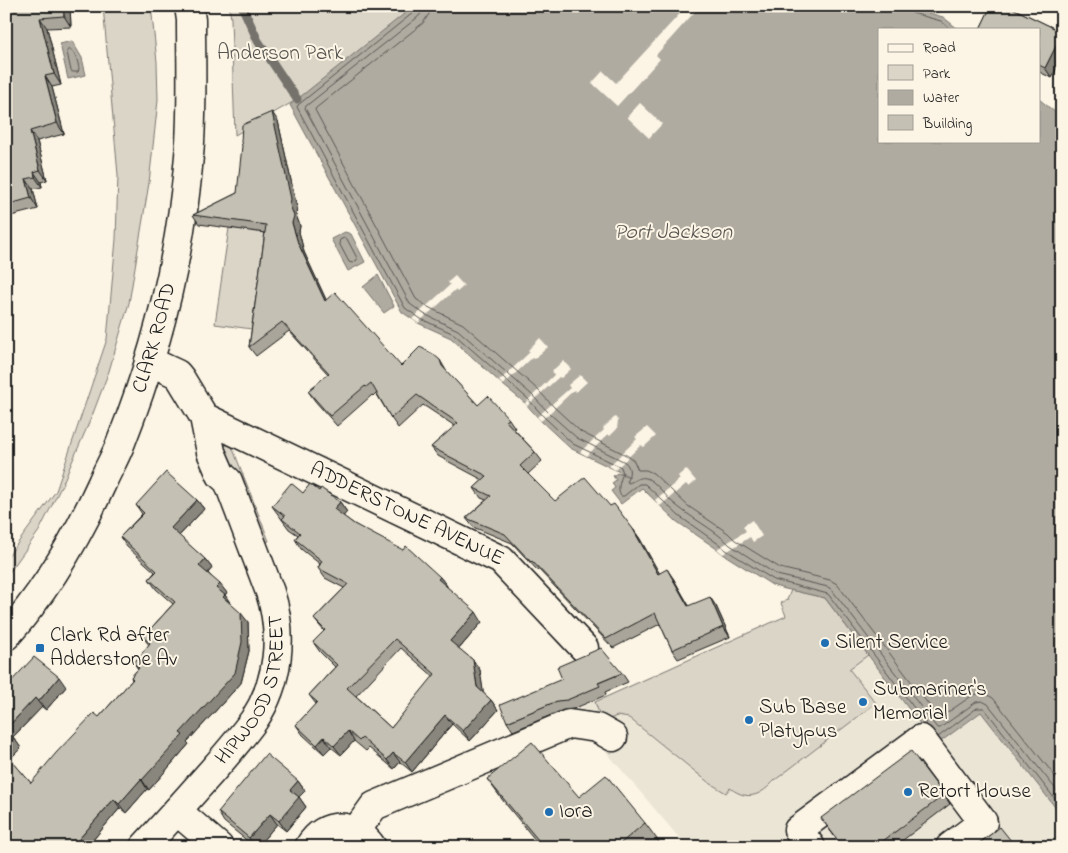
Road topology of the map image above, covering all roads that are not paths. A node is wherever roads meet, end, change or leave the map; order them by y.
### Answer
1 (189, 6) edge
2 (149, 361) junction
3 (204, 416) junction
4 (6, 636) edge
5 (584, 648) dead end
6 (613, 737) dead end
7 (177, 811) junction
8 (364, 839) edge
9 (144, 847) edge
10 (220, 847) edge
11 (309, 847) edge
12 (811, 847) edge
13 (950, 847) edge

1 - 2 street, CLARK ROAD
2 - 3 street, HIPWOOD STREET
2 - 4 street, CLARK ROAD
3 - 5 street, ADDERSTONE AVENUE
3 - 7 street, HIPWOOD STREET
6 - 8 street
7 - 9 street, HIPWOOD STREET
7 - 10 street
8 - 11 street
12 - 13 street

